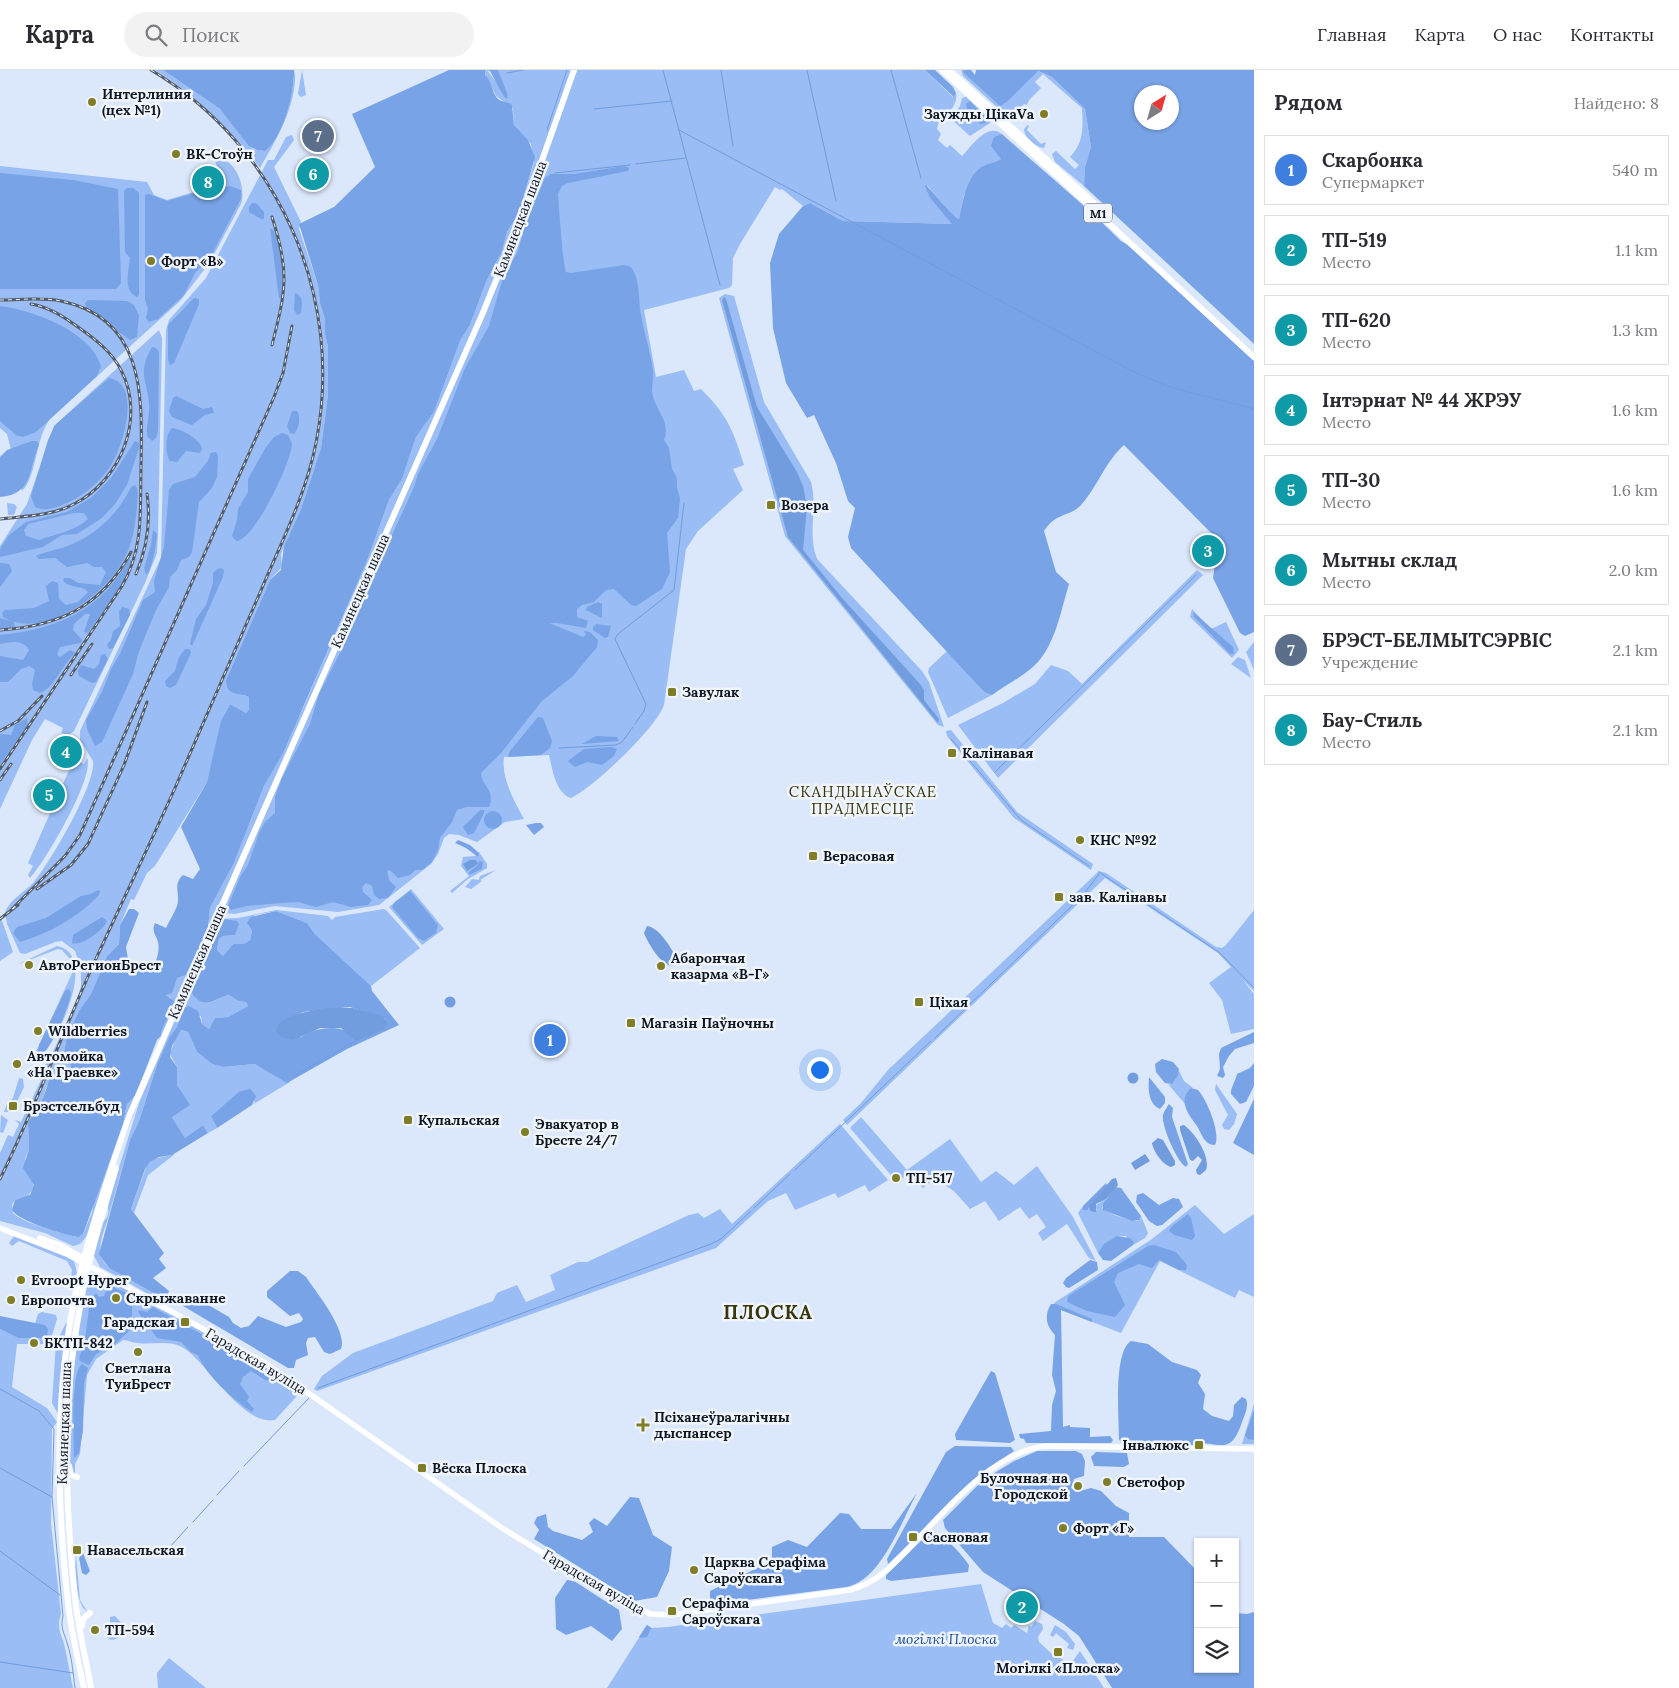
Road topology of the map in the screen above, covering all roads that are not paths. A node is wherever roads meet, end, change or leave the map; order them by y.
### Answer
1 (574, 70) edge
2 (942, 70) edge
3 (949, 70) edge
4 (1040, 158) junction
5 (1254, 353) edge
6 (1254, 357) edge
7 (0, 1227) edge
8 (86, 1262) junction
9 (67, 1428) junction
10 (1254, 1449) edge
11 (67, 1514) junction
12 (64, 1557) junction
13 (73, 1574) junction
14 (75, 1601) junction
15 (80, 1609) junction
16 (87, 1664) junction
17 (81, 1671) junction
18 (88, 1673) junction
19 (84, 1688) edge
20 (91, 1688) edge

1 - 8 main road, Камянецкая шаша
2 - 4 main road, М1
3 - 4 main road, М1
4 - 5 main road, М1
4 - 6 main road, М1
7 - 8 main road, Гарадская вуліца
8 - 9 main road, Камянецкая шаша
8 - 10 main road, Гарадская вуліца
8 - 12 main road, Камянецкая шаша
9 - 11 main road, Камянецкая шаша
9 - 11 main road
11 - 13 main road, Камянецкая шаша
12 - 14 main road
12 - 17 main road, Камянецкая шаша
13 - 14 main road, Камянецкая шаша
13 - 15 main road
14 - 15 main road
14 - 16 main road, Камянецкая шаша
15 - 16 main road
16 - 18 main road, Камянецкая шаша
17 - 18 main road
17 - 19 main road, Камянецкая шаша
18 - 20 main road, Камянецкая шаша

